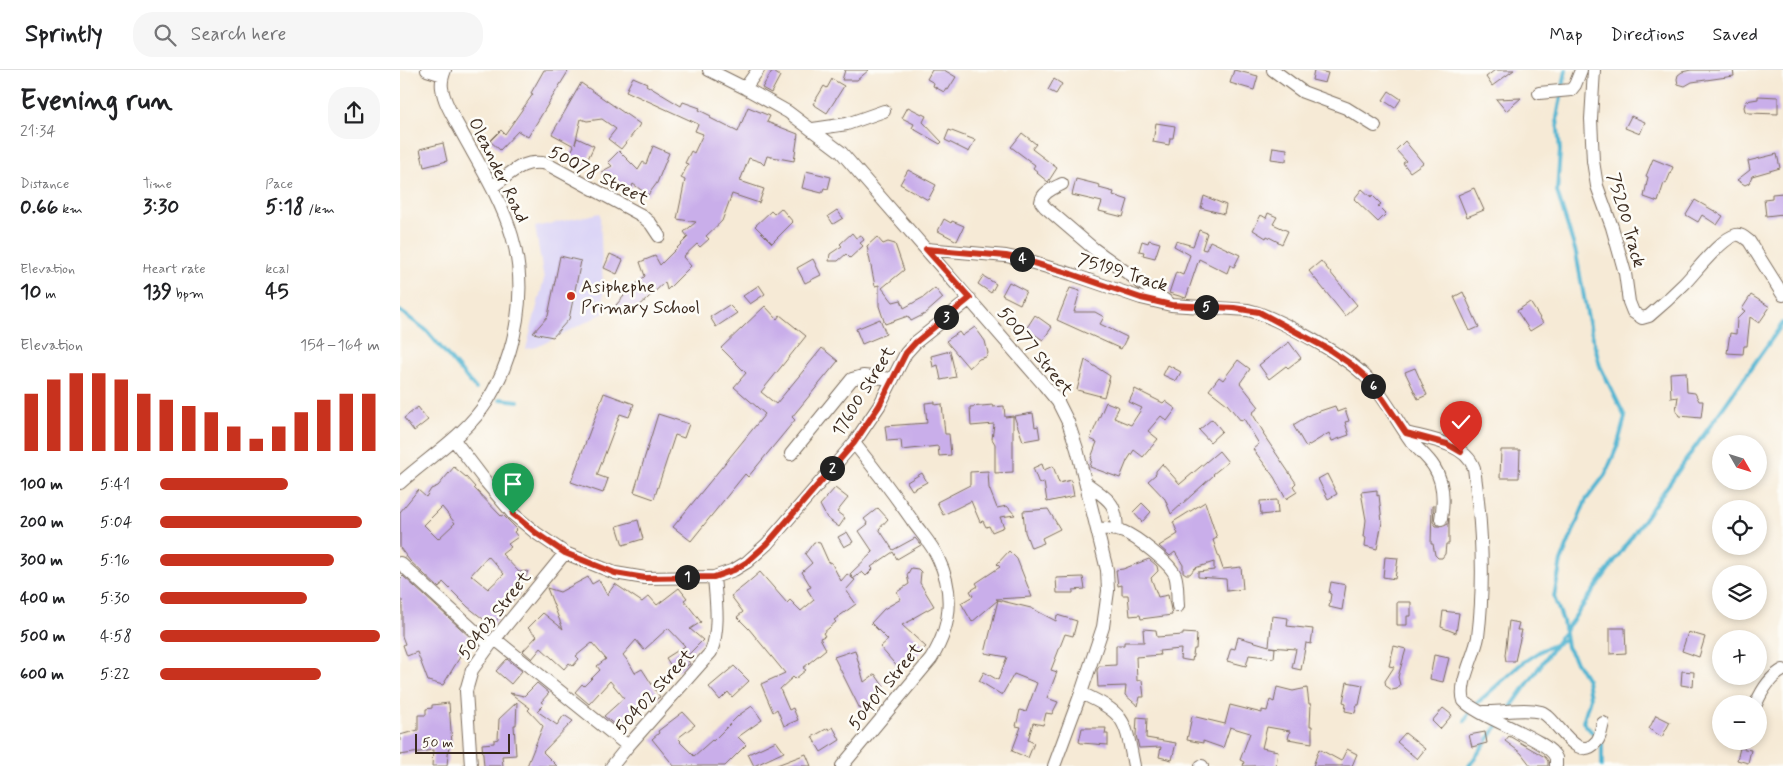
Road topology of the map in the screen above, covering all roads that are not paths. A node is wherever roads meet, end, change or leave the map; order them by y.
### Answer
1 (427, 70) edge
2 (709, 70) edge
3 (758, 70) edge
4 (1273, 70) edge
5 (1580, 70) edge
6 (1594, 70) edge
7 (444, 72) edge
8 (745, 88) junction
9 (1539, 93) dead end
10 (884, 111) dead end
11 (1375, 126) dead end
12 (813, 129) junction
13 (1062, 184) dead end
14 (492, 187) junction
15 (658, 236) dead end
16 (926, 249) junction
17 (1783, 295) edge
18 (970, 298) junction
19 (1171, 305) junction
20 (893, 380) junction
21 (1406, 433) junction
22 (454, 440) junction
23 (854, 443) junction
24 (791, 454) dead end
25 (400, 483) edge
26 (1086, 483) junction
27 (1441, 519) dead end
28 (1097, 528) junction
29 (1117, 530) junction
30 (565, 553) junction
31 (400, 564) edge
32 (714, 577) junction
33 (1178, 606) dead end
34 (493, 642) junction
35 (1783, 670) edge
36 (1081, 693) junction
37 (1760, 695) edge
38 (1478, 712) junction
39 (1603, 723) dead end
40 (628, 746) junction
41 (471, 766) edge
42 (612, 766) edge
43 (842, 766) edge
44 (1054, 766) edge
45 (1134, 766) edge
46 (1556, 766) edge

1 - 7 street
2 - 8 street, 50077 Street
3 - 8 street
4 - 11 street
5 - 9 street
6 - 17 street, 75200 Track
7 - 14 street, Oleander Road
8 - 12 street, 50077 Street
10 - 12 street
12 - 16 street, 50077 Street
13 - 19 street
14 - 15 street, 50078 Street
14 - 22 street, Oleander Road
16 - 18 street, 50077 Street
16 - 19 street, 75199 Track
18 - 20 street, 17600 Street
18 - 26 street, 50077 Street
19 - 21 street, 75199 Track
20 - 23 street, 17600 Street
20 - 24 street
21 - 27 street, 75199 Track
21 - 38 street
22 - 25 street, Oleander Road
22 - 30 street, 17600 Street
23 - 32 street, 17600 Street
23 - 43 street, 50401 Street
26 - 28 street, 50077 Street
26 - 29 street
28 - 29 street
28 - 36 street, 50077 Street
29 - 33 street
30 - 32 street, 17600 Street
30 - 34 street, 50403 Street
31 - 34 street
32 - 40 street, 50402 Street
34 - 40 street
34 - 41 street, 50403 Street
35 - 37 street
36 - 44 street, 50077 Street
36 - 45 street
38 - 39 street
38 - 46 street
40 - 42 street, 50402 Street

